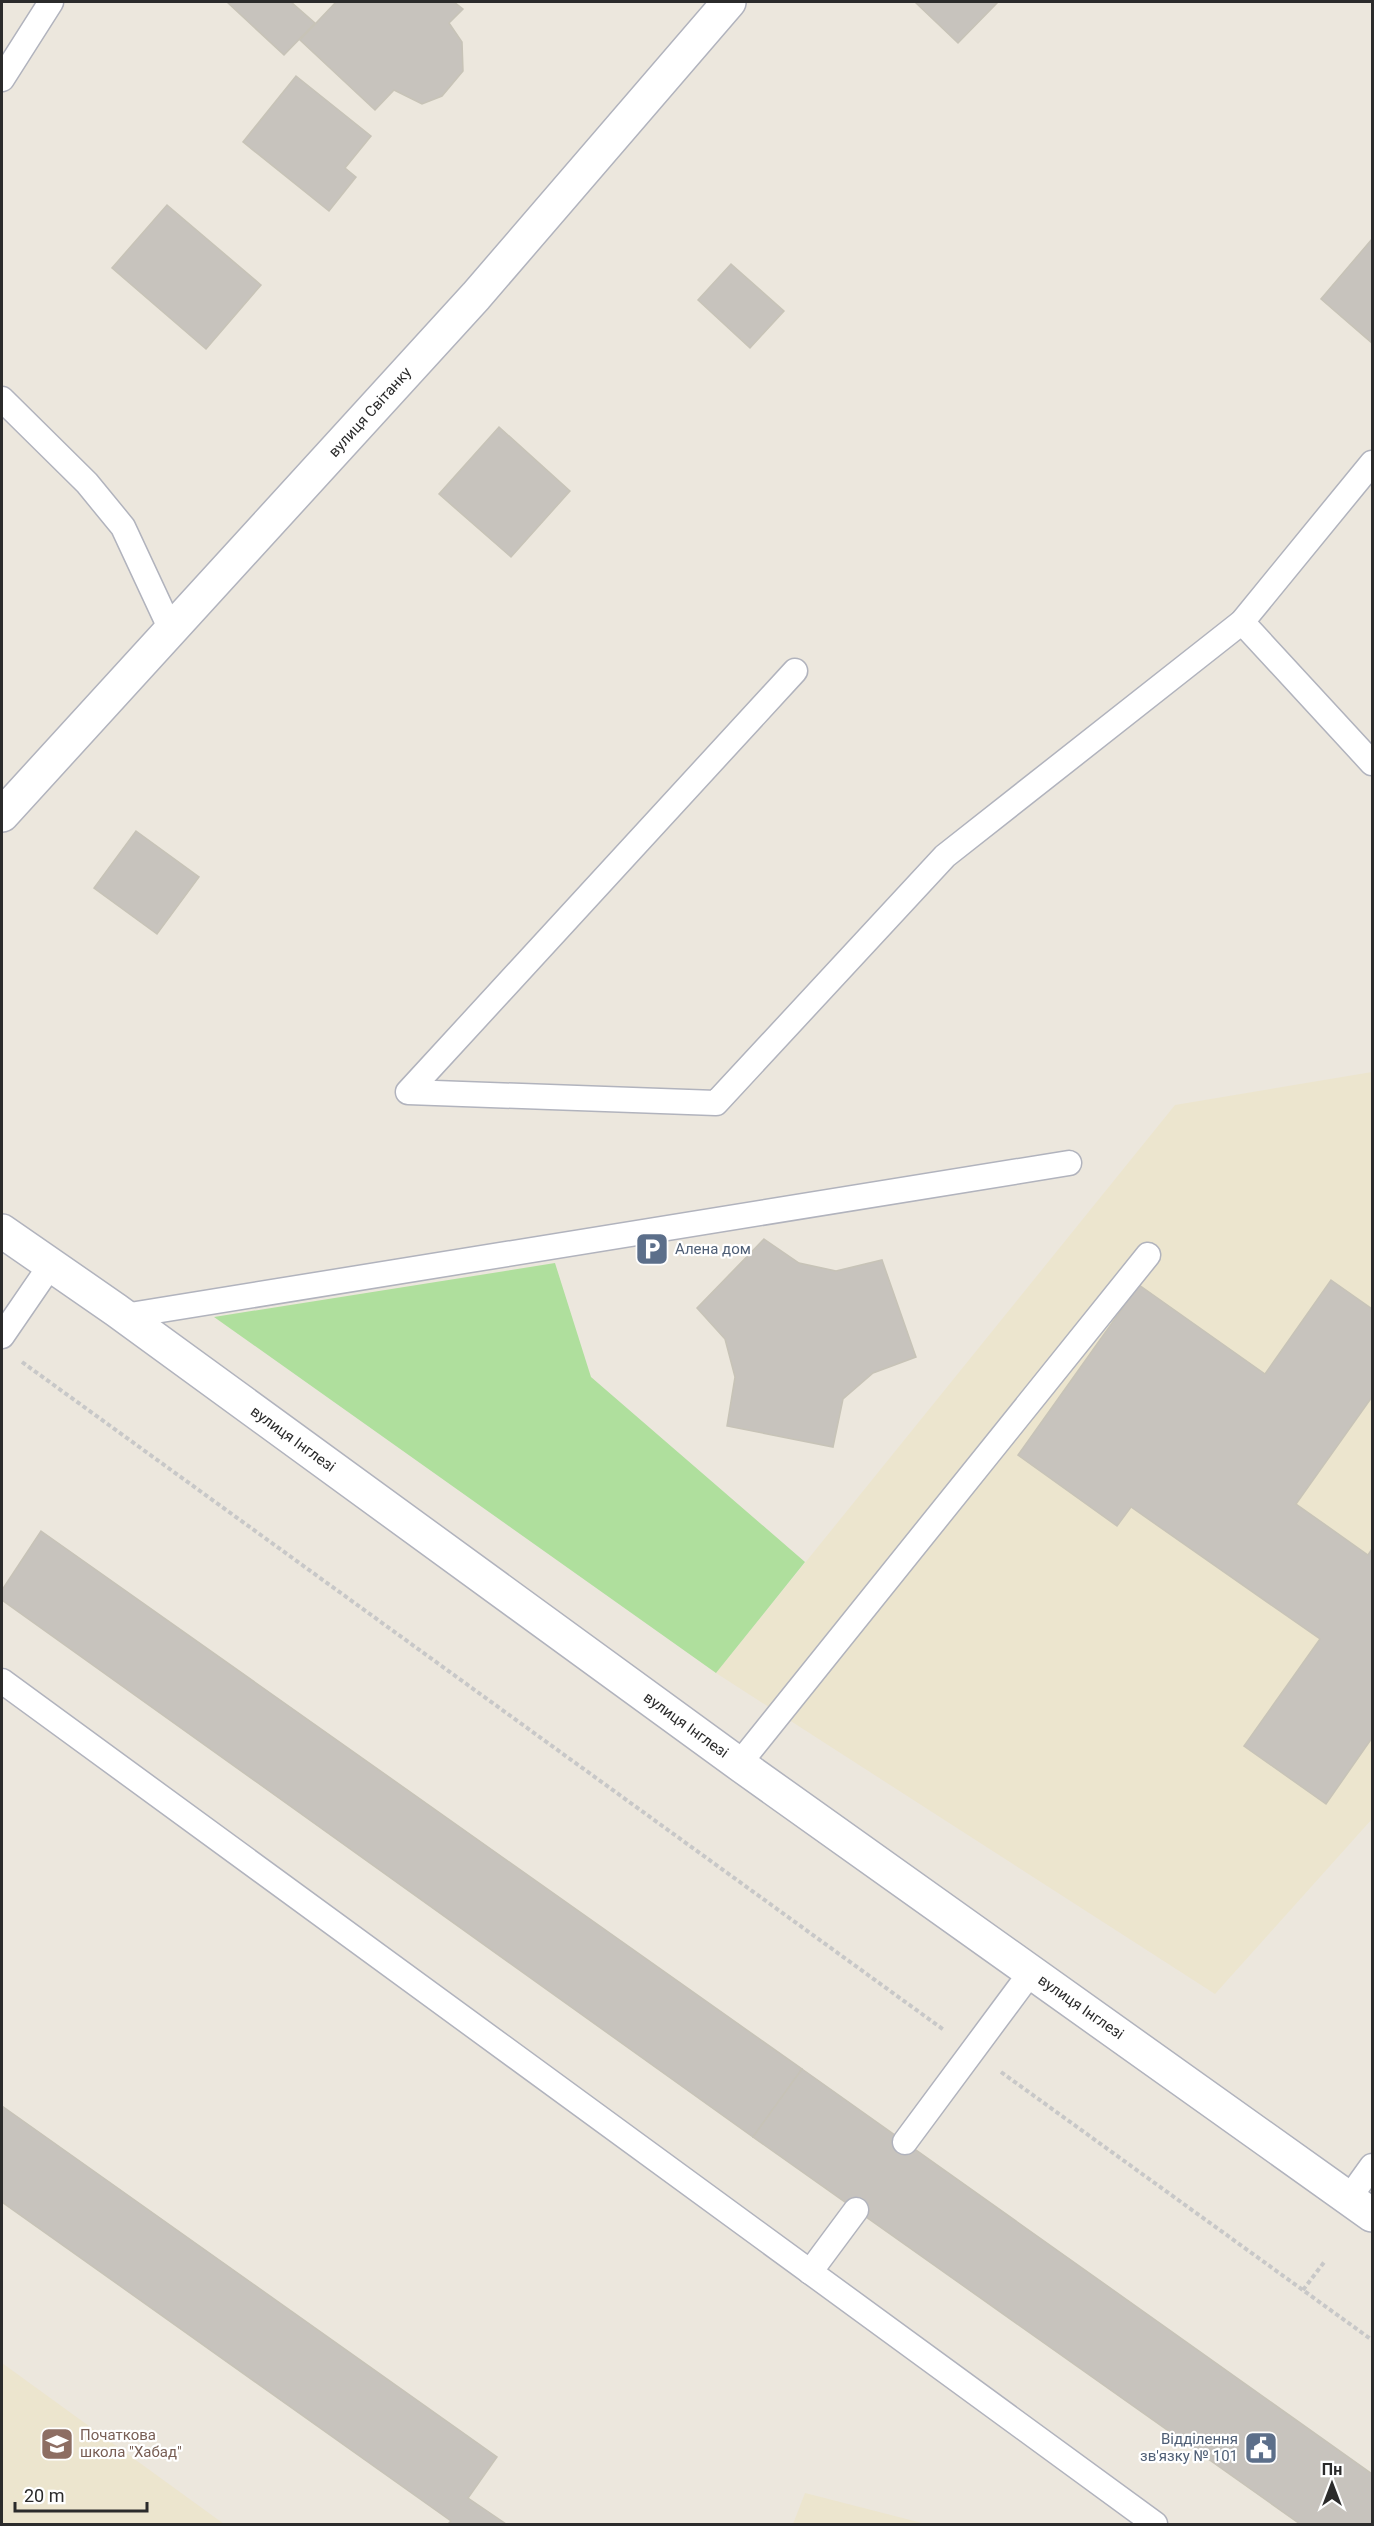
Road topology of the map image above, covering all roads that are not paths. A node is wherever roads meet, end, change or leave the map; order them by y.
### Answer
1 (51, 2) edge
2 (729, 2) edge
3 (2, 79) edge
4 (2, 399) edge
5 (1372, 463) edge
6 (1242, 622) junction
7 (171, 630) junction
8 (795, 671) dead end
9 (1372, 763) edge
10 (2, 815) edge
11 (1069, 1163) dead end
12 (2, 1231) edge
13 (1148, 1255) dead end
14 (50, 1266) junction
15 (124, 1316) junction
16 (2, 1336) edge
17 (2, 1681) edge
18 (740, 1764) junction
19 (1030, 1972) junction
20 (905, 2142) dead end
21 (1372, 2166) edge
22 (1361, 2206) edge
23 (856, 2210) dead end
24 (810, 2272) junction
25 (1155, 2524) edge

1 - 3 lane
2 - 7 main road, вулиця Світанку
4 - 7 lane
5 - 6 lane
6 - 8 lane
6 - 9 lane
7 - 10 main road, вулиця Світанку
11 - 15 lane
12 - 14 main road, вулиця Інглезі
13 - 18 lane
14 - 15 main road, вулиця Інглезі
14 - 16 lane
15 - 18 main road, вулиця Інглезі
17 - 24 lane
18 - 19 main road, вулиця Інглезі
19 - 20 lane
19 - 22 main road, вулиця Інглезі
21 - 22 lane
23 - 24 lane
24 - 25 lane

